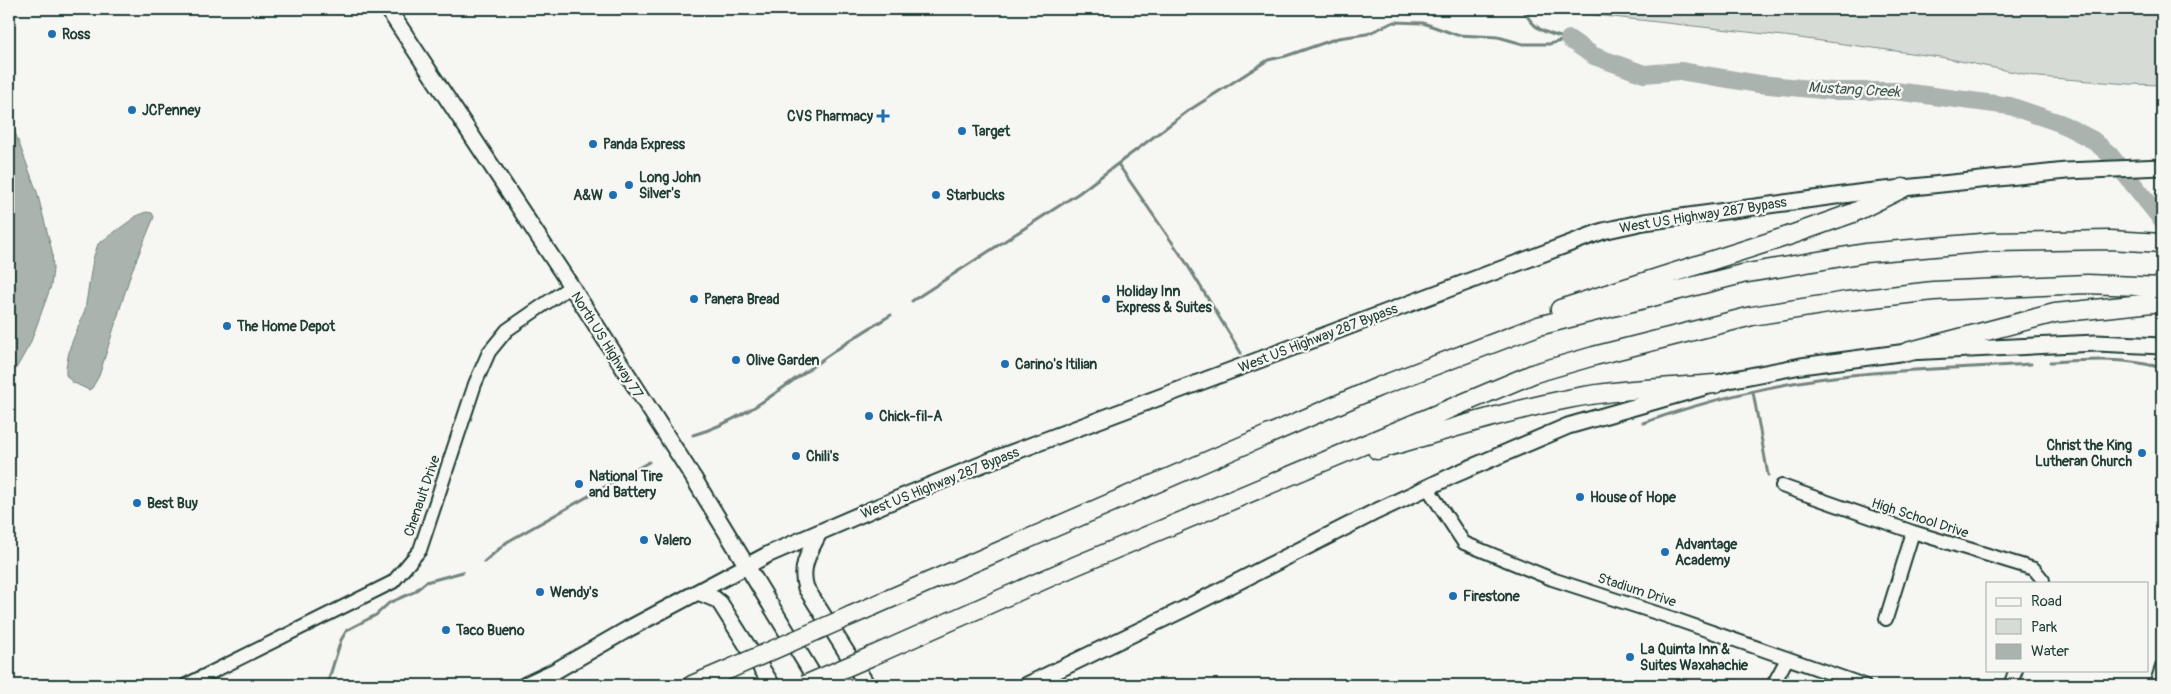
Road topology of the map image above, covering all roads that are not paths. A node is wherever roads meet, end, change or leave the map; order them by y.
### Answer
1 (388, 9) edge
2 (2160, 167) edge
3 (1903, 188) junction
4 (2162, 243) edge
5 (571, 286) junction
6 (2158, 295) edge
7 (1515, 335) junction
8 (2162, 346) edge
9 (1907, 352) junction
10 (1715, 384) junction
11 (1316, 466) junction
12 (1782, 486) dead end
13 (1426, 488) junction
14 (1913, 532) junction
15 (819, 533) junction
16 (747, 567) junction
17 (2043, 582) edge
18 (698, 592) junction
19 (1886, 619) dead end
20 (1787, 659) junction
21 (2162, 667) edge
22 (2015, 672) edge
23 (186, 685) edge
24 (525, 685) edge
25 (692, 685) edge
26 (772, 685) edge
27 (805, 685) edge
28 (819, 685) edge
29 (867, 685) edge
30 (1028, 685) edge
31 (1772, 685) edge
32 (1864, 685) edge
33 (2010, 685) edge
34 (2156, 685) edge

1 - 5 main road, North US Highway 77
2 - 3 main road, West US Highway 287 Bypass
3 - 7 highway
3 - 15 main road, West US Highway 287 Bypass
4 - 7 highway
5 - 16 main road, North US Highway 77
5 - 23 street, Chenault Drive
6 - 9 highway
6 - 11 highway
7 - 25 highway, bridge
8 - 9 main road
9 - 10 main road
10 - 11 highway
10 - 13 main road
11 - 27 highway, bridge
12 - 14 street, High School Drive
13 - 20 street, Stadium Drive
13 - 30 main road
14 - 17 street, High School Drive
14 - 19 street
15 - 16 main road, West US Highway 287 Bypass
15 - 29 main road
16 - 18 main road, West US Highway 287 Bypass
16 - 28 main road, North US Highway 77
18 - 24 main road, West US Highway 287 Bypass
18 - 26 main road
20 - 31 street
20 - 32 street, Stadium Drive
21 - 34 street
22 - 33 street

